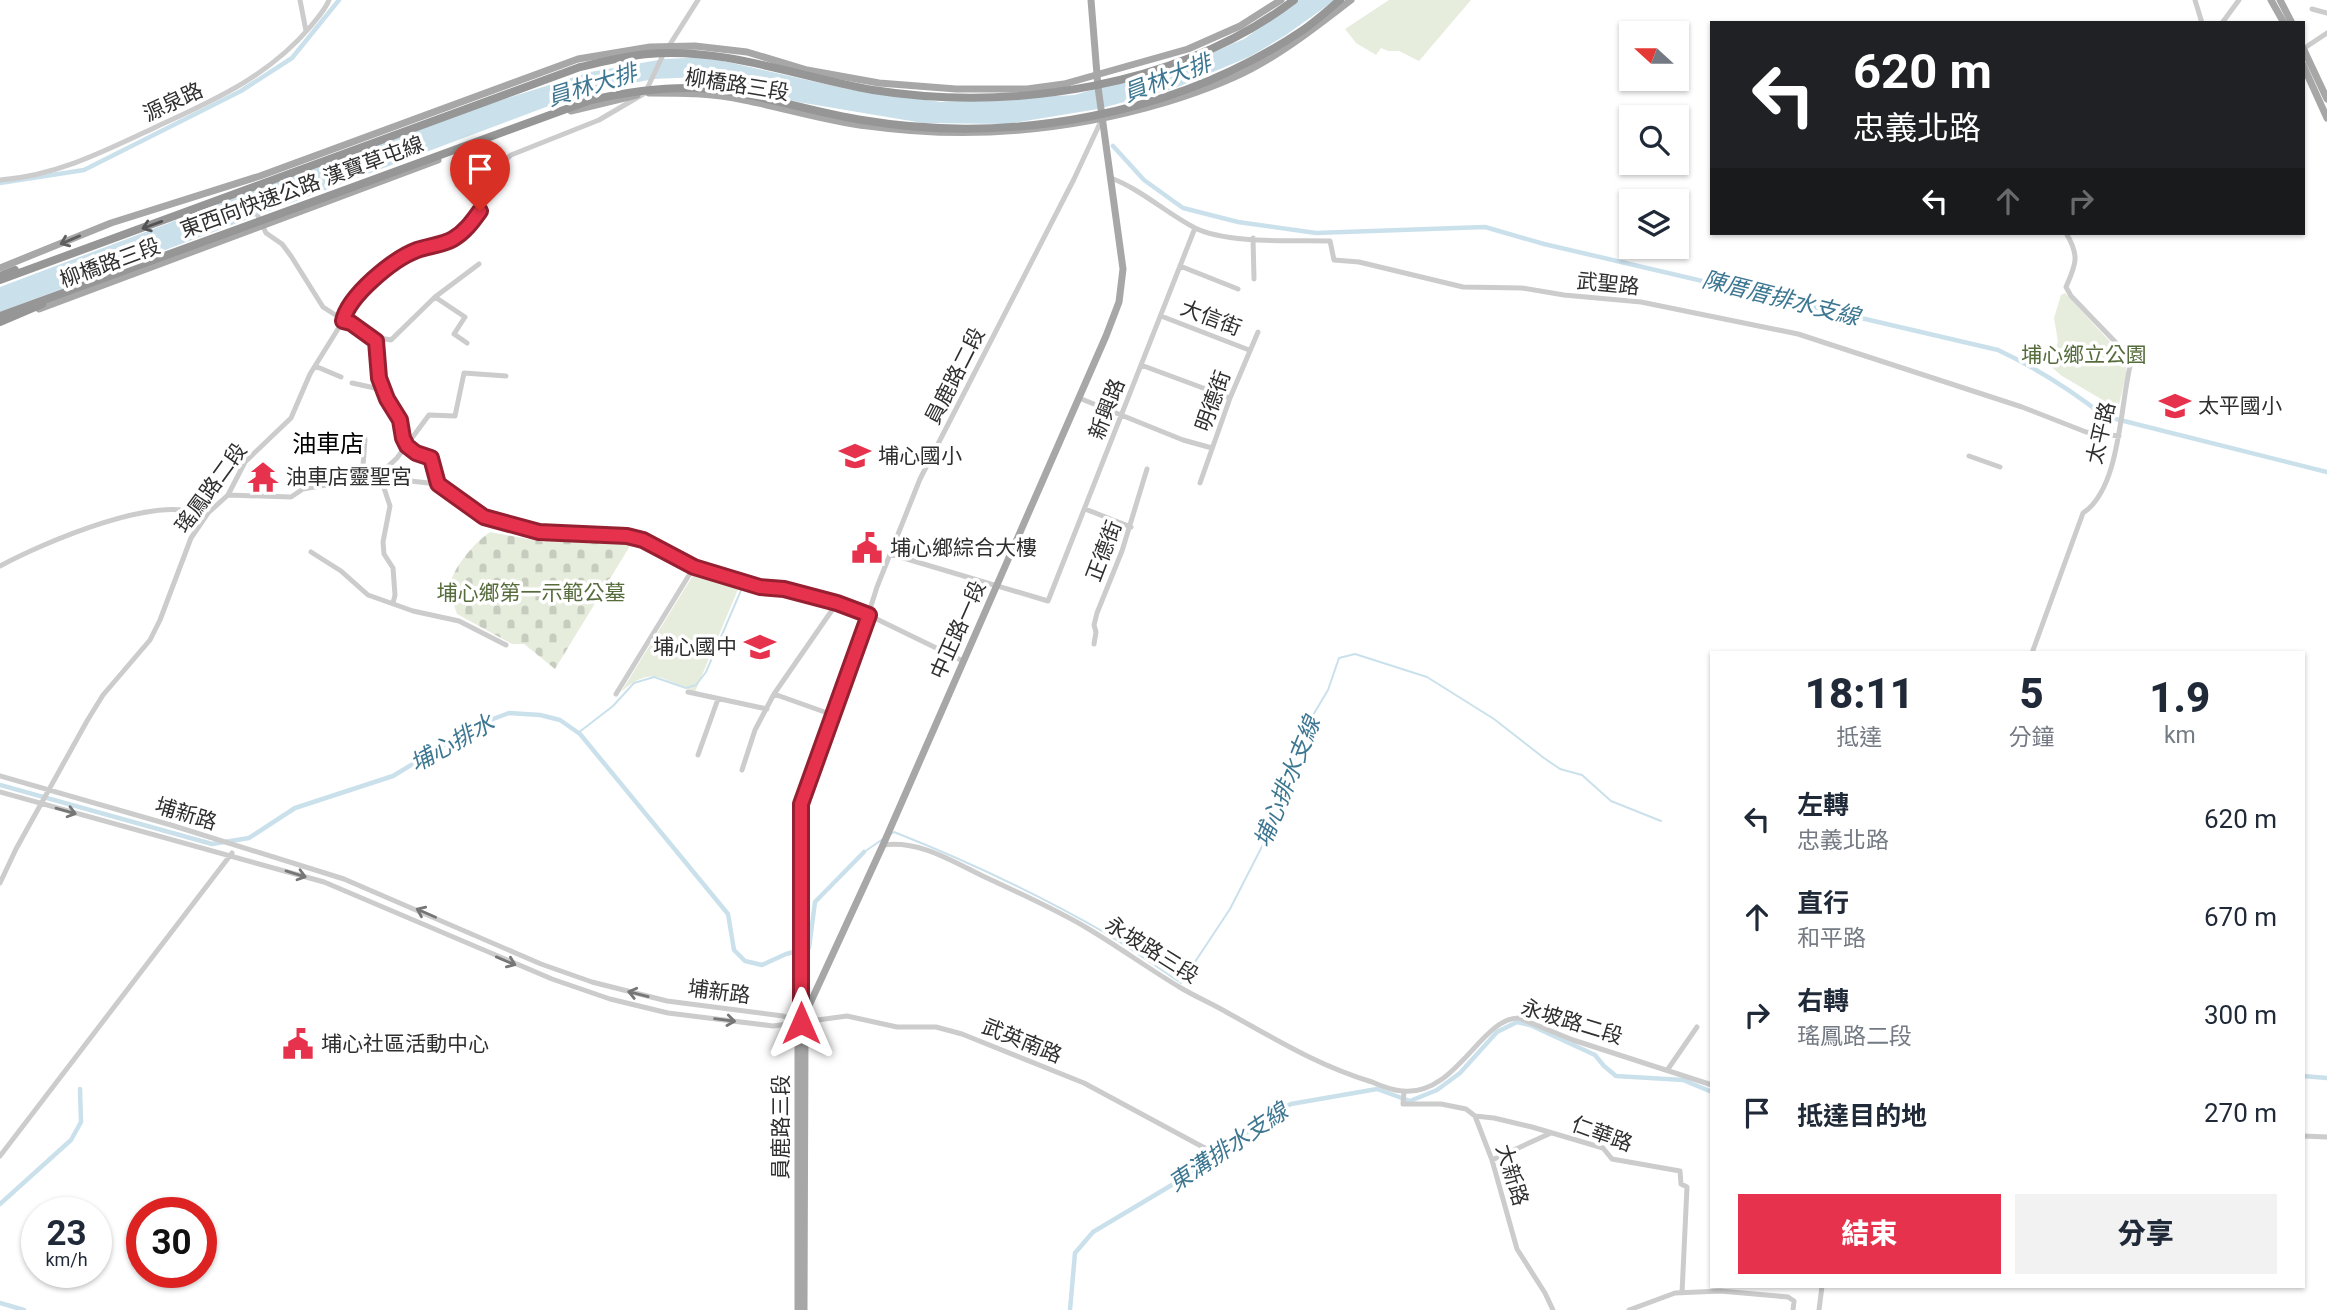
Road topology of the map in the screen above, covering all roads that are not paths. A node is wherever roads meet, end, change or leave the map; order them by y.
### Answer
1 (300, 0) edge
2 (330, 0) edge
3 (698, 0) edge
4 (1091, 0) edge
5 (1281, 0) edge
6 (1294, 0) edge
7 (1340, 0) edge
8 (1351, 0) edge
9 (2195, 0) edge
10 (2239, 0) edge
11 (2271, 0) edge
12 (2280, 0) edge
13 (2312, 9) dead end
14 (2327, 13) edge
15 (2201, 21) edge
16 (2223, 21) edge
17 (2283, 21) edge
18 (2291, 21) edge
19 (306, 31) junction
20 (2327, 33) edge
21 (669, 46) junction
22 (2305, 47) edge
23 (2305, 52) edge
24 (2305, 69) edge
25 (1096, 76) junction
26 (647, 90) junction
27 (2327, 99) edge
28 (1102, 116) junction
29 (2327, 118) edge
30 (1111, 178) junction
31 (0, 180) edge
32 (258, 216) dead end
33 (262, 225) junction
34 (1195, 228) junction
35 (2067, 235) edge
36 (1253, 239) junction
37 (479, 264) dead end
38 (1180, 266) junction
39 (0, 268) edge
40 (0, 278) edge
41 (1254, 279) dead end
42 (1238, 289) dead end
43 (56, 296) junction
44 (435, 296) junction
45 (0, 316) edge
46 (1161, 316) junction
47 (343, 321) junction
48 (0, 324) edge
49 (1258, 332) dead end
50 (376, 341) junction
51 (467, 343) dead end
52 (1249, 350) junction
53 (1142, 365) junction
54 (315, 366) junction
55 (506, 376) dead end
56 (341, 377) dead end
57 (352, 383) dead end
58 (383, 390) junction
59 (1079, 398) junction
60 (1230, 398) junction
61 (1122, 415) junction
62 (2119, 436) junction
63 (365, 439) dead end
64 (407, 446) junction
65 (1212, 448) junction
66 (1969, 456) dead end
67 (2000, 467) dead end
68 (1147, 469) dead end
69 (383, 475) junction
70 (362, 479) junction
71 (1200, 483) dead end
72 (438, 484) junction
73 (228, 495) junction
74 (1085, 509) junction
75 (205, 517) junction
76 (1131, 527) junction
77 (312, 552) dead end
78 (890, 554) junction
79 (0, 566) edge
80 (694, 567) junction
81 (997, 584) junction
82 (393, 603) junction
83 (837, 603) junction
84 (869, 615) junction
85 (1094, 644) dead end
86 (506, 645) dead end
87 (2033, 651) edge
88 (963, 661) junction
89 (688, 692) dead end
90 (616, 694) dead end
91 (775, 694) junction
92 (718, 699) junction
93 (766, 709) junction
94 (833, 715) junction
95 (698, 755) dead end
96 (742, 769) dead end
97 (0, 776) edge
98 (49, 790) junction
99 (0, 792) edge
100 (41, 804) junction
101 (883, 845) junction
102 (236, 847) junction
103 (231, 855) junction
104 (0, 883) edge
105 (801, 1023) junction
106 (1697, 1027) dead end
107 (1668, 1069) junction
108 (1710, 1084) edge
109 (1404, 1091) junction
110 (1475, 1116) junction
111 (1551, 1133) junction
112 (2305, 1136) edge
113 (2327, 1137) edge
114 (1214, 1153) dead end
115 (0, 1156) edge
116 (1492, 1160) junction
117 (1822, 1288) edge
118 (1720, 1289) edge
119 (1682, 1293) junction
120 (798, 1310) edge
121 (804, 1310) edge
122 (1553, 1310) edge
123 (1629, 1310) edge
124 (1793, 1310) edge
125 (1819, 1310) edge

1 - 19 street
2 - 19 street, 源泉路
3 - 21 street
4 - 25 main road, 中正路一段
5 - 25 main road, 柳橋路三段
6 -> 40 highway, 東西向快速公路 漢寶草屯線, bridge
7 - 43 highway, 東西向快速公路 漢寶草屯線, bridge
8 - 28 main road, 柳橋路三段
9 - 15 street
10 - 16 street
11 - 17 main road
12 - 18 main road
13 - 14 street
19 - 31 street, 源泉路
20 - 22 street
21 - 25 main road, 柳橋路三段
21 - 26 street
21 -> 39 main road, 柳橋路三段
23 - 27 main road
24 - 29 main road
25 - 28 main road, 中正路一段
26 - 28 main road, 柳橋路三段
26 - 33 main road, 柳橋路三段
26 - 47 street, 瑤鳳路二段
28 - 30 main road, 中正路一段
28 - 78 street, 員鹿路二段
30 - 34 street, 武聖路
30 - 59 main road, 中正路一段
32 - 33 street
33 - 47 street
33 - 48 main road, 柳橋路三段
34 - 36 street, 武聖路
34 - 38 street, 新興路
35 - 62 street, 太平路
36 - 41 street
36 - 62 street, 武聖路
37 - 44 street
38 - 42 street
38 - 46 street, 新興路
43 - 45 highway, 東西向快速公路 漢寶草屯線, bridge
43 - 48 highway, bridge
44 - 50 street
44 - 51 street
46 - 52 street, 大信街
46 - 53 street, 新興路
47 - 50 street
47 - 54 street, 瑤鳳路二段
49 - 52 street, 明德街
50 - 58 street
52 - 60 street, 明德街
53 - 60 street
53 - 61 street, 新興路
54 - 56 street
54 - 73 street, 瑤鳳路二段
55 - 64 street
57 - 58 street
58 - 64 street
59 - 61 street
59 - 81 main road, 中正路一段
60 - 65 street, 明德街
61 - 65 street
61 - 74 street, 新興路
62 - 87 street, 太平路
63 - 70 street
64 - 69 street
64 - 72 street
65 - 71 street, 明德街
66 - 67 street
68 - 76 street, 正德街
69 - 70 street
69 - 72 street
69 - 82 street
70 - 73 street
72 - 80 street
73 - 75 street, 瑤鳳路二段
74 - 76 street
74 - 81 street, 新興路
75 - 79 street
75 - 98 street, 瑤鳳路二段
76 - 85 street, 正德街
77 - 82 street
78 - 81 street
78 - 84 street, 員鹿路二段
80 - 83 street
80 - 90 street
81 - 88 main road, 中正路一段
82 - 86 street
83 - 84 street
83 - 91 street
84 - 88 street
84 - 94 street, 員鹿路二段
88 - 101 main road, 中正路一段
89 - 92 street
91 - 93 street
91 - 94 street
92 - 93 street
92 - 95 street
93 - 96 street
94 - 105 street, 員鹿路二段
97 - 98 street, 埔新路
98 - 100 street, 瑤鳳路二段
98 - 102 street, 埔新路
99 - 100 street, 埔新路
100 -> 103 street, 埔新路
100 - 104 street, 瑤鳳路二段
101 - 105 main road, 中正路一段
101 - 109 street, 永坡路三段
102 - 103 street
105 -> 102 street, 埔新路
103 -> 105 street, 埔新路
103 - 115 street
105 - 114 street, 武英南路
105 - 120 main road, 員鹿路三段
105 - 121 main road, 員鹿路三段
106 - 107 street
107 - 108 street, 永坡路二段
107 - 109 street, 永坡路二段
109 - 110 street
110 - 111 street, 仁華路
110 - 116 street, 大新路
111 - 116 street
111 - 119 street, 仁華路
112 - 113 street
116 - 122 street, 大新路
117 - 125 street
118 - 119 street
118 - 124 street
119 - 123 street

